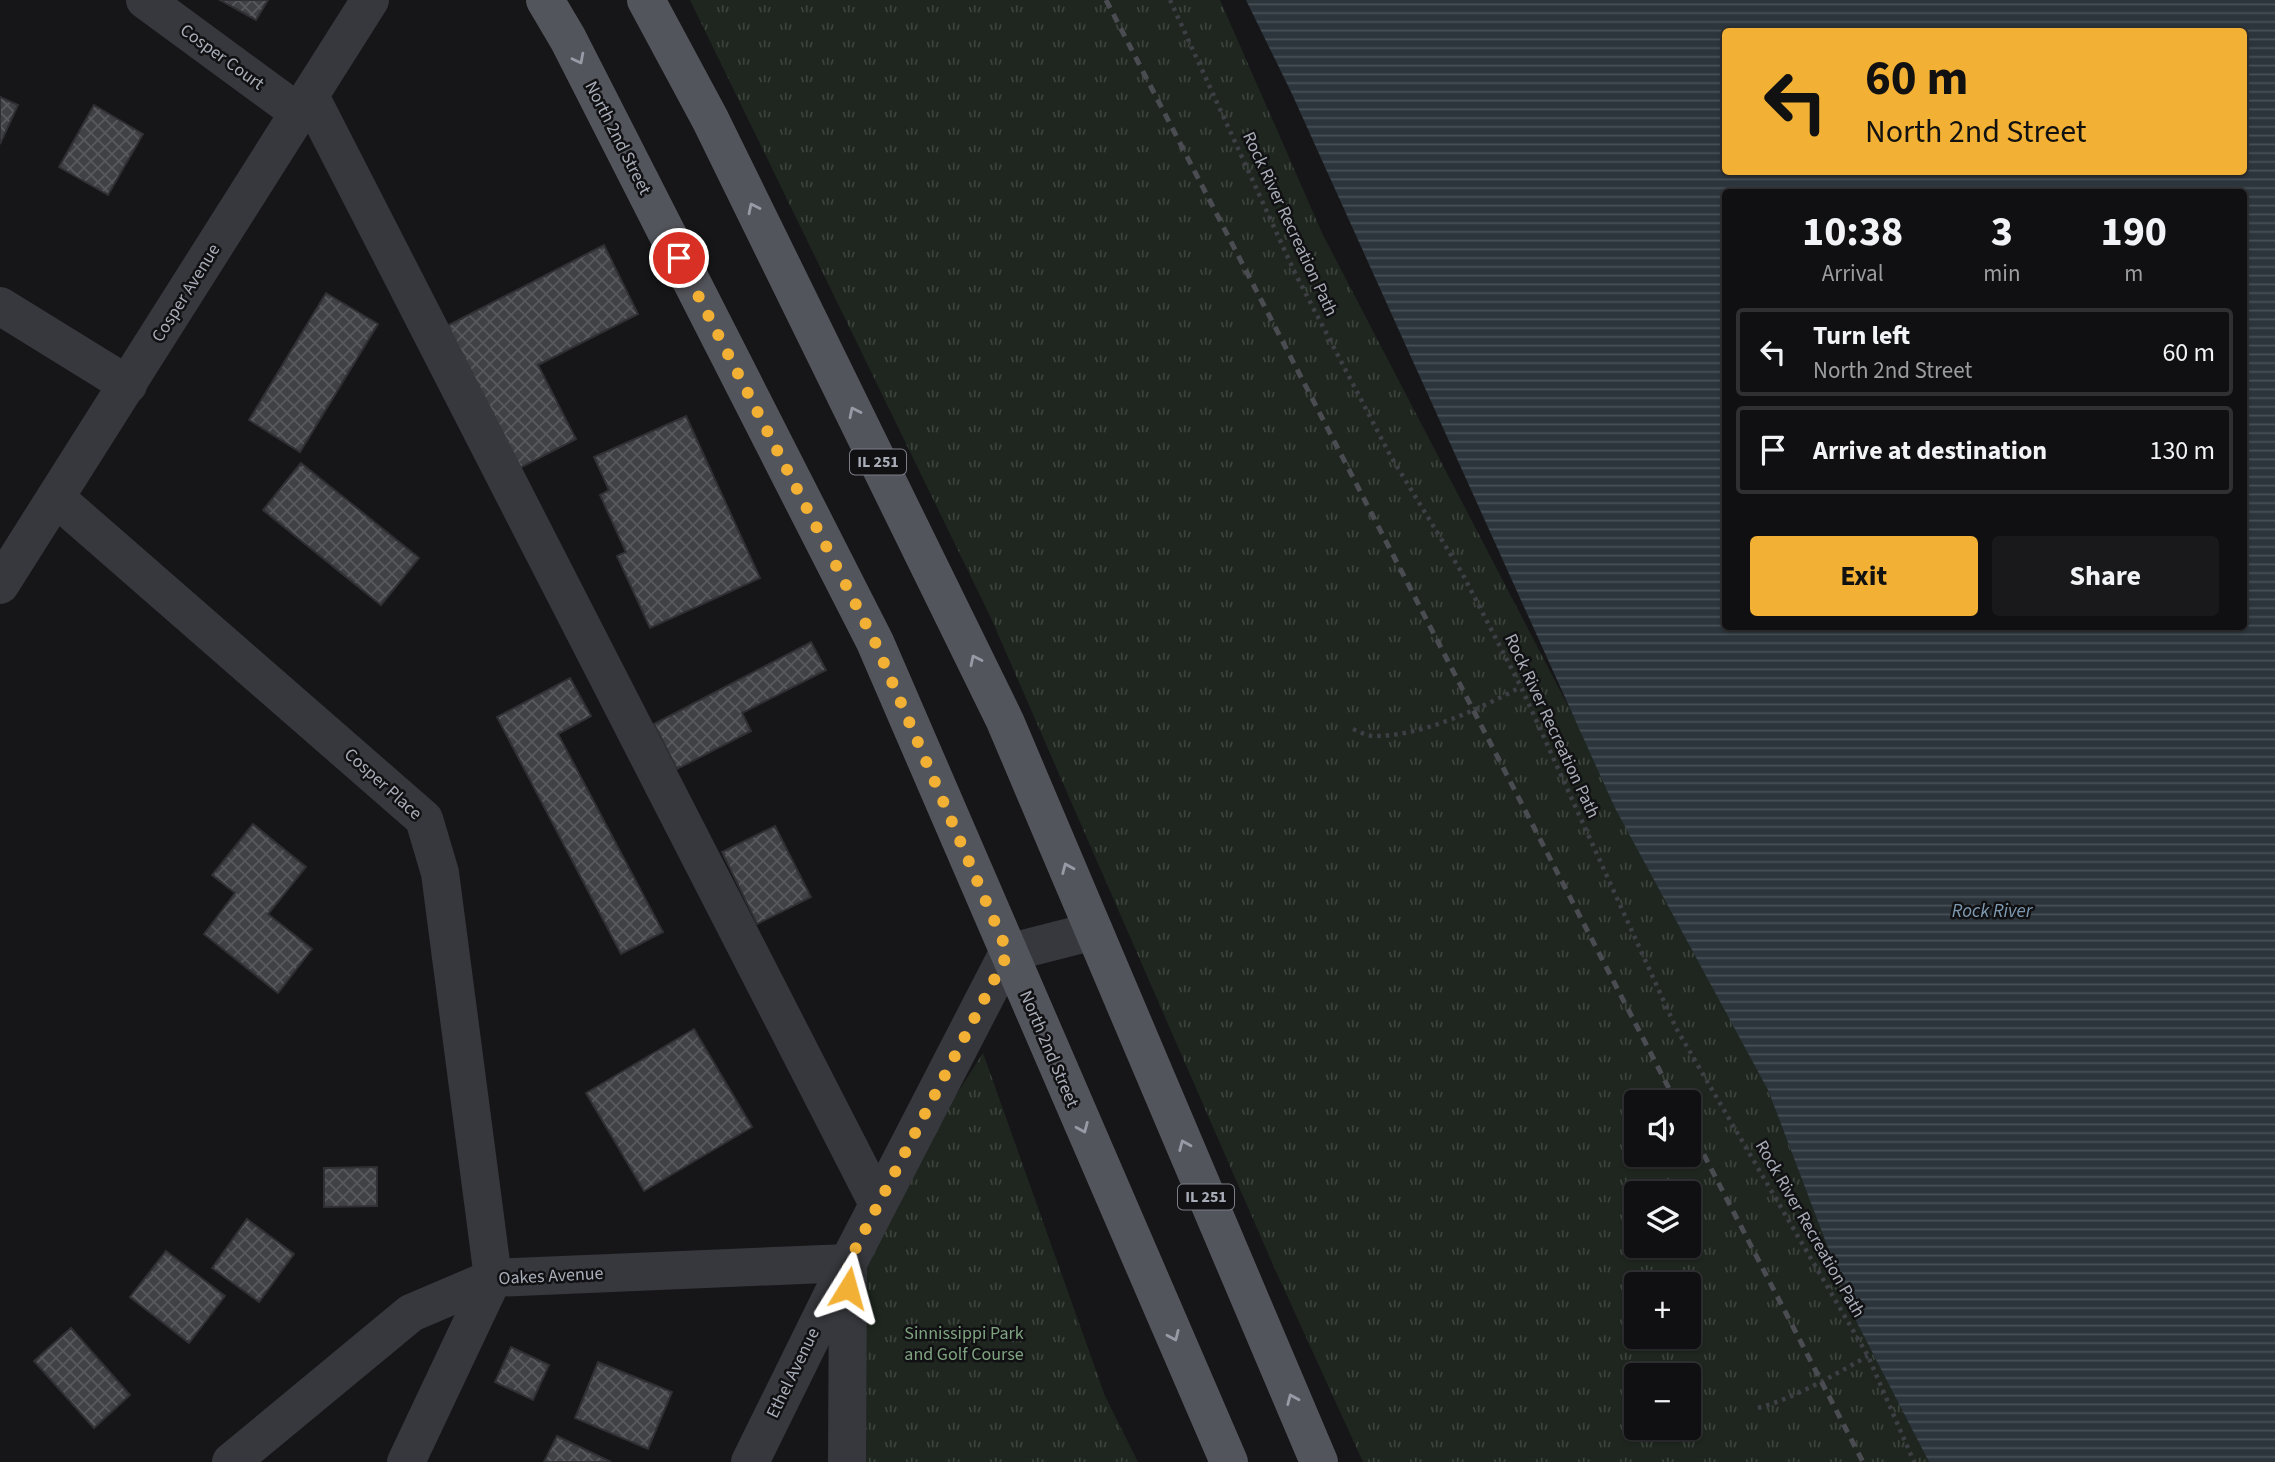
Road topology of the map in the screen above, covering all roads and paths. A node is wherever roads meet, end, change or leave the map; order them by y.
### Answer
1 (145, 0) edge
2 (370, 0) edge
3 (545, 0) edge
4 (646, 0) edge
5 (1170, 0) edge
6 (304, 105) junction
7 (0, 306) edge
8 (128, 384) junction
9 (56, 498) junction
10 (0, 585) edge
11 (1521, 687) junction
12 (1353, 729) dead end
13 (1094, 931) junction
14 (1008, 953) junction
15 (878, 1204) junction
16 (848, 1263) junction
17 (494, 1278) junction
18 (1868, 1356) junction
19 (1758, 1408) dead end
20 (231, 1462) edge
21 (405, 1462) edge
22 (750, 1462) edge
23 (847, 1462) edge
24 (1229, 1462) edge
25 (1319, 1462) edge
26 (1914, 1462) edge

1 - 6 street, Cosper Court
2 - 6 street, Cosper Avenue
3 -> 14 main road, North 2nd Street
13 -> 4 main road, IL 251
5 - 11 path, Rock River Recreation Path
6 - 8 street, Cosper Avenue
6 - 15 street
7 - 8 street
8 - 9 street, Cosper Avenue
9 - 10 street, Cosper Avenue
9 - 17 street, Cosper Place
11 - 12 path
11 - 18 path, Rock River Recreation Path
13 - 14 street
25 -> 13 main road, IL 251
14 - 15 street, Ethel Avenue
14 -> 24 main road, North 2nd Street
15 - 16 street, Ethel Avenue
16 - 17 street, Oakes Avenue
16 - 22 street, Ethel Avenue
16 - 23 street
17 - 20 street, Oakes Avenue
17 - 21 street
18 - 19 path
18 - 26 path, Rock River Recreation Path

